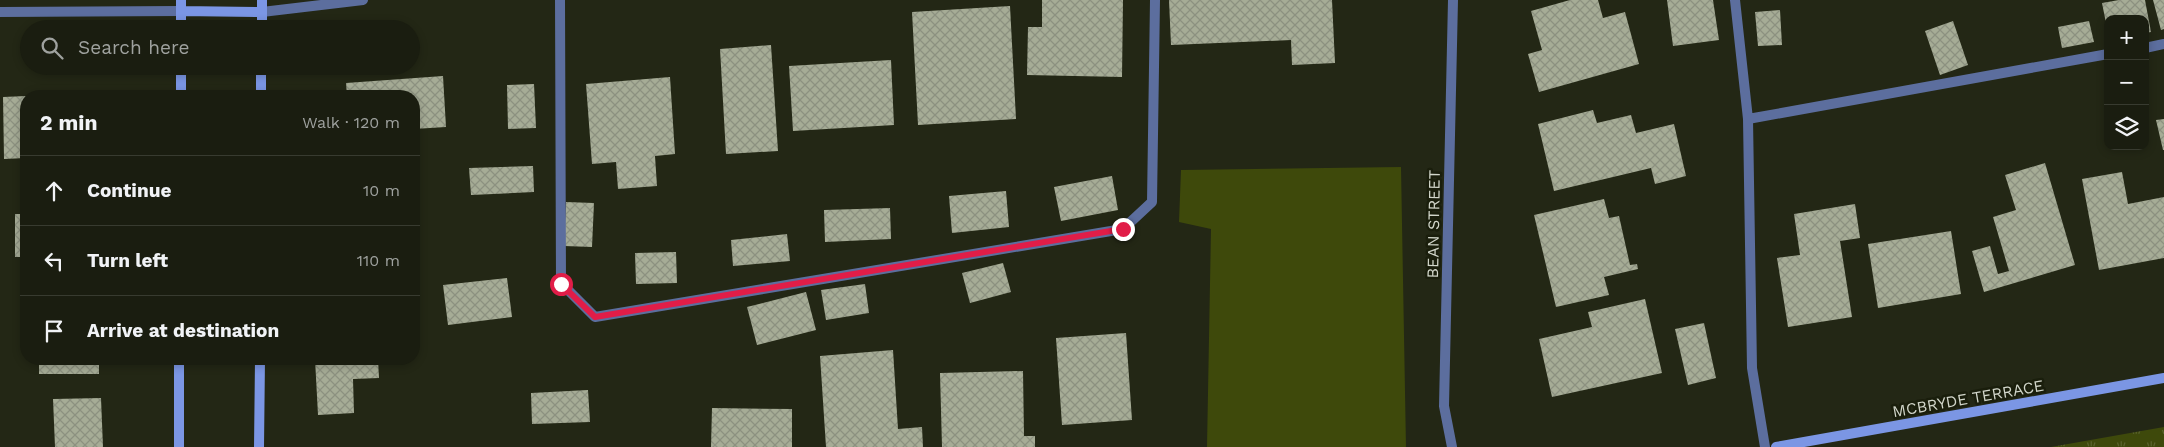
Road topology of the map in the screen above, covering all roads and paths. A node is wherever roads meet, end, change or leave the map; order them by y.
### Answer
1 (181, 0) edge
2 (262, 0) edge
3 (363, 0) edge
4 (560, 0) edge
5 (1155, 0) edge
6 (1453, 0) edge
7 (1735, 0) edge
8 (181, 11) junction
9 (0, 12) edge
10 (262, 12) junction
11 (181, 20) edge
12 (262, 20) edge
13 (2164, 44) edge
14 (2149, 47) edge
15 (2104, 55) edge
16 (181, 75) edge
17 (261, 75) edge
18 (181, 90) edge
19 (261, 90) edge
20 (1748, 119) junction
21 (180, 365) edge
22 (260, 365) edge
23 (2164, 378) edge
24 (179, 447) edge
25 (259, 447) edge
26 (1452, 447) edge
27 (1765, 447) edge
28 (1776, 447) edge

1 - 8 street
2 - 10 street
3 - 10 street
4 - 5 street
6 - 26 street, BEAN STREET
7 - 20 street
8 - 9 street
8 - 10 street
8 - 11 street
10 - 12 street
13 - 14 street
15 - 20 street
16 - 18 street
17 - 19 street
20 - 27 street
21 - 24 street
22 - 25 street
23 - 28 street, MCBRYDE TERRACE

